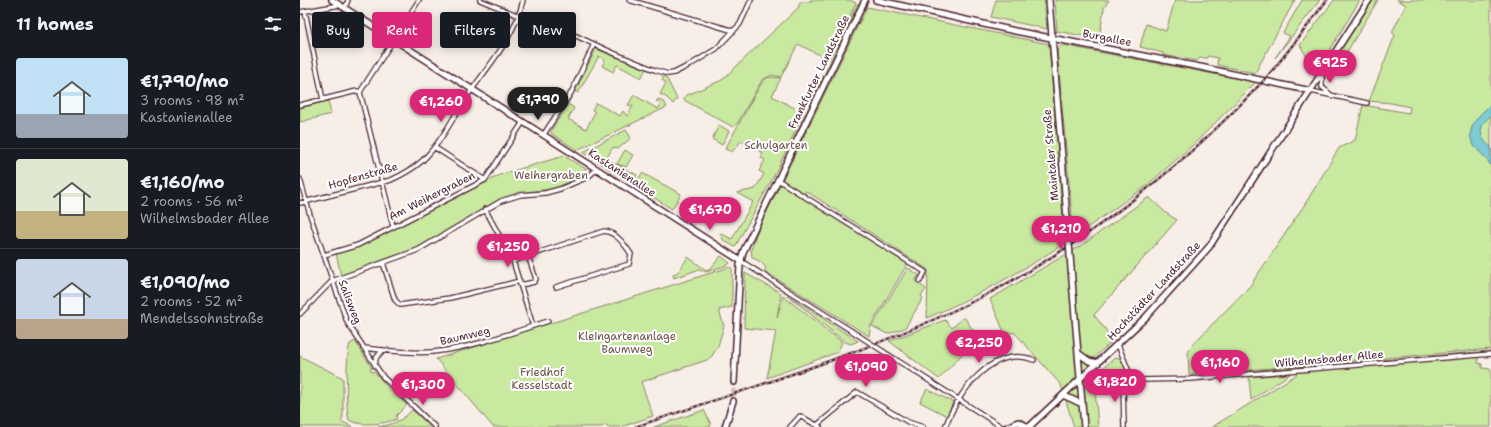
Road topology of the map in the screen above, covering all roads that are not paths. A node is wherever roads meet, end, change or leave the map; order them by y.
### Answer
1 (332, 0) edge
2 (348, 0) edge
3 (419, 0) edge
4 (480, 0) edge
5 (523, 0) edge
6 (629, 0) edge
7 (751, 0) edge
8 (865, 0) edge
9 (876, 0) edge
10 (1049, 0) edge
11 (1369, 0) edge
12 (340, 5) junction
13 (345, 8) junction
14 (305, 11) junction
15 (300, 12) edge
16 (412, 12) edge
17 (520, 12) edge
18 (518, 16) edge
19 (518, 18) edge
20 (372, 26) edge
21 (734, 31) junction
22 (576, 36) edge
23 (1052, 38) junction
24 (594, 44) junction
25 (389, 48) edge
26 (407, 48) edge
27 (1322, 74) junction
28 (473, 90) junction
29 (1311, 91) junction
30 (360, 92) junction
31 (1333, 96) junction
32 (323, 100) junction
33 (1367, 102) dead end
34 (300, 105) edge
35 (523, 122) junction
36 (544, 134) junction
37 (434, 147) junction
38 (597, 168) junction
39 (300, 179) edge
40 (485, 180) junction
41 (778, 180) junction
42 (382, 182) junction
43 (306, 202) junction
44 (300, 203) edge
45 (485, 209) junction
46 (393, 226) junction
47 (324, 255) junction
48 (528, 256) junction
49 (513, 261) junction
50 (740, 261) junction
51 (384, 263) junction
52 (520, 280) junction
53 (332, 281) junction
54 (920, 281) dead end
55 (521, 285) junction
56 (556, 287) dead end
57 (300, 314) edge
58 (548, 321) dead end
59 (533, 326) junction
60 (1118, 345) junction
61 (363, 348) junction
62 (383, 350) junction
63 (1078, 353) junction
64 (1491, 354) edge
65 (1034, 360) dead end
66 (1098, 363) junction
67 (375, 367) junction
68 (1131, 376) junction
69 (1080, 379) junction
70 (734, 382) tunnel mouth
71 (1063, 395) junction
72 (958, 399) junction
73 (733, 401) tunnel mouth
74 (1082, 404) junction
75 (819, 426) edge
76 (435, 427) edge
77 (725, 427) edge
78 (790, 427) edge
79 (923, 427) edge
80 (945, 427) edge
81 (1002, 427) edge
82 (1007, 427) edge
83 (1029, 427) edge
84 (1084, 427) edge
85 (1124, 427) edge

1 - 12 main road, Kastanienallee
2 - 13 street
3 - 16 street
4 - 18 street
5 - 17 street, Hopfenstraße
6 - 21 street
7 - 21 street
8 - 41 main road, Frankfurter Landstraße
9 - 23 main road, Burgallee
10 - 23 main road, Maintaler Straße
11 - 27 main road, Hochstädter Landstraße
12 - 13 main road, Kastanienallee
12 - 14 street
13 - 20 main road, Kastanienallee
14 - 15 street
14 - 32 street
19 - 28 street, Hopfenstraße
21 - 24 street
22 - 24 street
23 - 29 main road, Burgallee
23 - 63 main road, Maintaler Straße, bridge
24 - 36 street
25 - 30 street
26 - 28 main road, Kastanienallee
27 - 29 main road, Hochstädter Landstraße
27 - 31 street
28 - 35 main road, Kastanienallee
28 - 37 street, Hopfenstraße
29 - 31 street, Burgallee
29 - 60 main road, Hochstädter Landstraße
30 - 32 street
30 - 42 street
31 - 33 street, Burgallee
32 - 34 street
35 - 36 main road, Kastanienallee
35 - 40 street, Am Weihergraben
36 - 38 main road, Kastanienallee
37 - 40 street
37 - 42 street, Hopfenstraße
38 - 45 street
38 - 50 main road, Kastanienallee
39 - 43 street, Salisweg
40 - 46 street, Am Weihergraben
41 - 50 main road, Frankfurter Landstraße
41 - 54 street
42 - 43 street, Hopfenstraße
42 - 46 street
43 - 44 street, Hopfenstraße
43 - 47 street, Salisweg
45 - 49 street
45 - 51 street
46 - 47 street, Am Weihergraben
47 - 53 street, Salisweg
48 - 49 street
48 - 55 street
48 - 56 street
49 - 52 street
50 - 70 main road, Frankfurter Landstraße
50 - 72 street, Kastanienallee, bridge
51 - 52 street
51 - 53 street
52 - 55 street
53 - 57 street
53 - 61 street, Salisweg
55 - 59 street
58 - 59 street, Baumweg
59 - 62 street, Baumweg
60 - 66 main road, Hochstädter Landstraße
60 - 68 street
61 - 62 street, Baumweg
61 - 67 street, Salisweg
62 - 67 street
63 - 66 main road
63 - 69 main road, Maintaler Straße
64 - 68 street, Wilhelmsbader Allee
65 - 72 street
66 - 69 main road, Hochstädter Landstraße
67 - 76 street, Salisweg
68 - 85 street
69 - 71 main road, Hochstädter Landstraße
69 - 74 main road, Maintaler Straße
71 - 74 main road
71 - 83 main road, Hochstädter Landstraße
72 - 80 street
72 - 81 street, Kastanienallee
73 - 77 main road
74 - 84 main road, Maintaler Straße
75 - 78 street
75 - 79 street
82 - 83 main road

